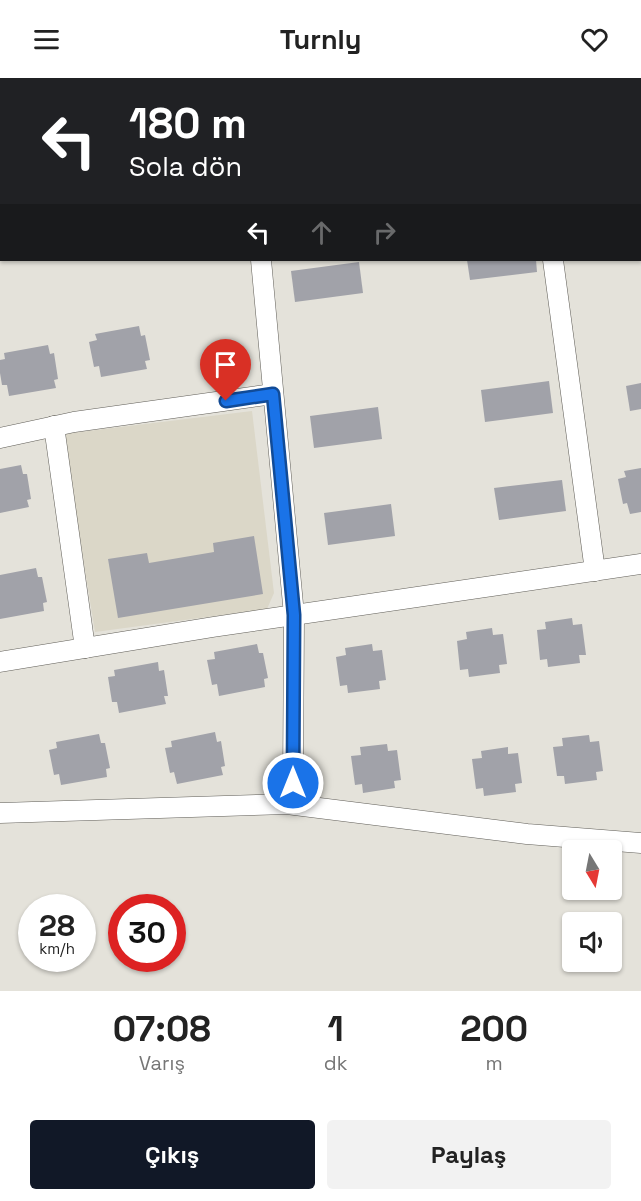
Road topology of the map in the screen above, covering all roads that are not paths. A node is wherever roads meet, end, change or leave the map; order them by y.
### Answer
1 (261, 261) edge
2 (553, 261) edge
3 (273, 394) junction
4 (54, 426) junction
5 (0, 438) edge
6 (641, 564) edge
7 (595, 571) junction
8 (294, 615) junction
9 (86, 648) junction
10 (0, 662) edge
11 (293, 783) dead end
12 (0, 813) edge
13 (641, 843) edge

1 - 3 street
2 - 7 street
3 - 4 street
3 - 8 street
4 - 5 street
4 - 9 street
6 - 7 street
7 - 8 street
8 - 9 street
8 - 11 street
9 - 10 street
12 - 13 street

